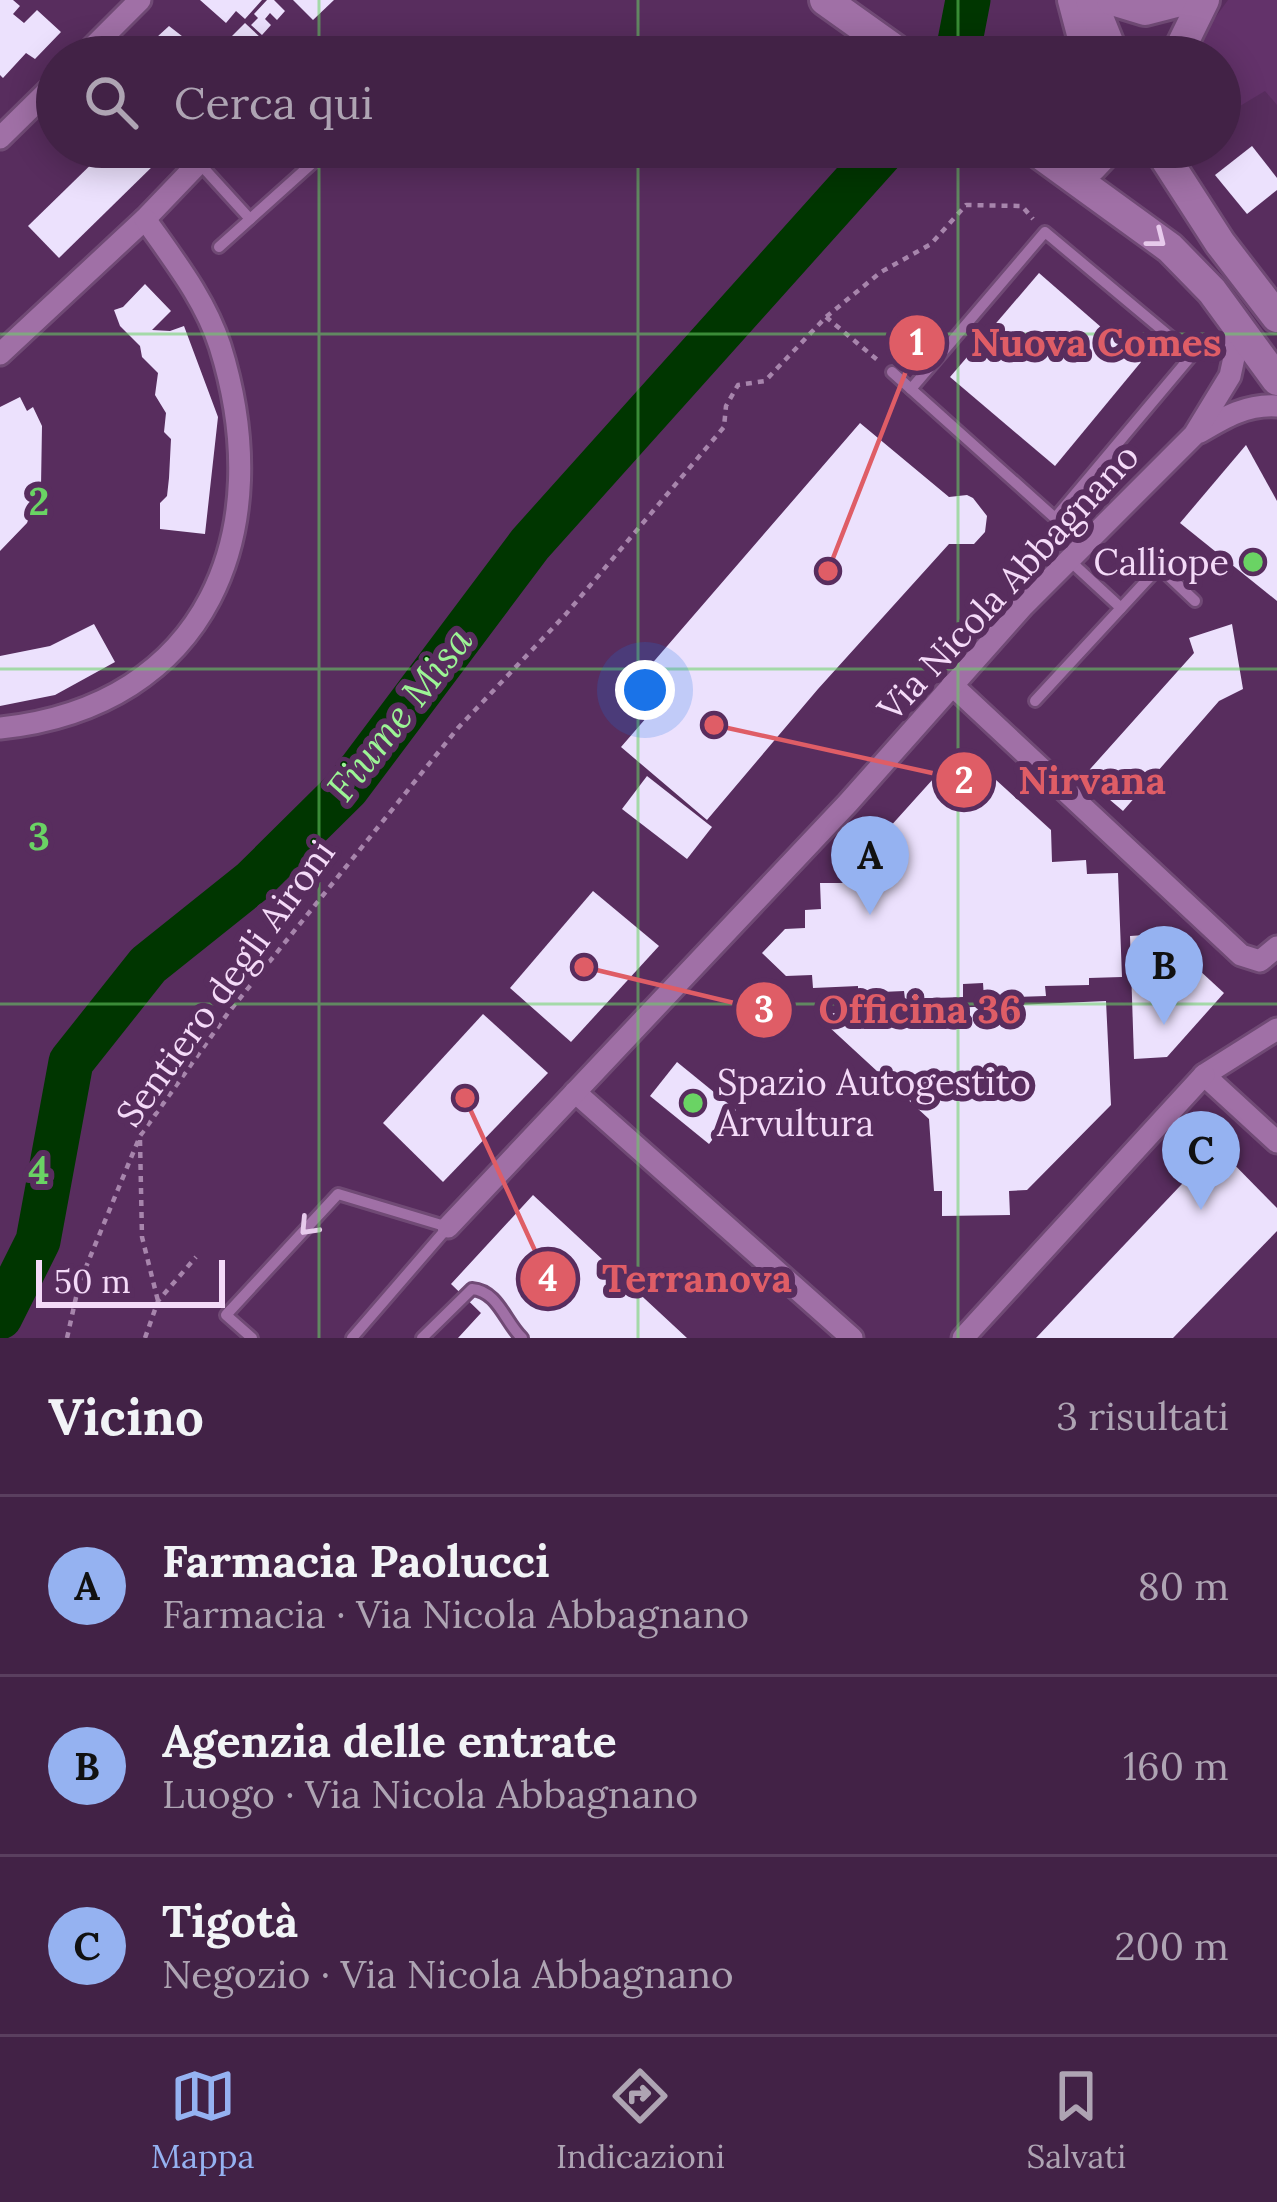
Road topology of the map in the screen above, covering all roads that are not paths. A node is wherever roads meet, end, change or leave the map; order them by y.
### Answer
1 (140, 0) edge
2 (824, 0) edge
3 (1073, 0) edge
4 (1091, 0) edge
5 (1112, 0) edge
6 (1184, 0) edge
7 (1204, 0) edge
8 (109, 36) edge
9 (875, 36) edge
10 (1082, 36) edge
11 (1106, 36) edge
12 (1186, 36) edge
13 (36, 103) edge
14 (0, 138) edge
15 (186, 168) edge
16 (211, 168) edge
17 (307, 168) edge
18 (1060, 168) edge
19 (1177, 168) edge
20 (145, 219) junction
21 (250, 219) junction
22 (219, 248) dead end
23 (1277, 317) edge
24 (1234, 320) junction
25 (0, 354) edge
26 (892, 372) road end
27 (1277, 380) edge
28 (911, 389) junction
29 (1277, 406) edge
30 (1194, 435) junction
31 (1055, 518) junction
32 (1076, 552) junction
33 (1195, 601) dead end
34 (1121, 608) junction
35 (952, 685) junction
36 (1035, 701) dead end
37 (0, 728) edge
38 (1277, 947) edge
39 (1277, 1029) edge
40 (1204, 1075) junction
41 (575, 1092) junction
42 (1277, 1142) edge
43 (448, 1227) junction
44 (252, 1338) edge
45 (352, 1338) edge
46 (422, 1338) edge
47 (522, 1338) edge
48 (852, 1338) edge
49 (963, 1338) edge

1 - 8 street
2 - 9 main road
3 - 10 main road
4 - 11 main road
5 - 6 main road
7 - 12 main road
13 - 14 street
15 - 20 street
16 - 21 lane
17 - 21 lane
18 -> 24 main road
19 - 23 main road
20 - 25 street
20 - 37 street
21 - 22 lane
24 - 27 main road
24 - 30 street, Via Nicola Abbagnano
26 - 28 lane
28 - 31 lane
28 - 31 lane
29 - 30 street, Via Nicola Abbagnano
30 - 32 street, Via Nicola Abbagnano
31 - 32 lane
32 - 34 lane
32 - 35 street, Via Nicola Abbagnano
33 - 34 lane
34 - 36 lane
35 - 38 street
35 - 41 street, Via Nicola Abbagnano
39 - 40 street
40 - 42 street
40 - 49 street
41 - 43 street, Via Nicola Abbagnano
41 - 48 street
43 -> 44 lane
43 - 45 lane
46 - 47 lane

